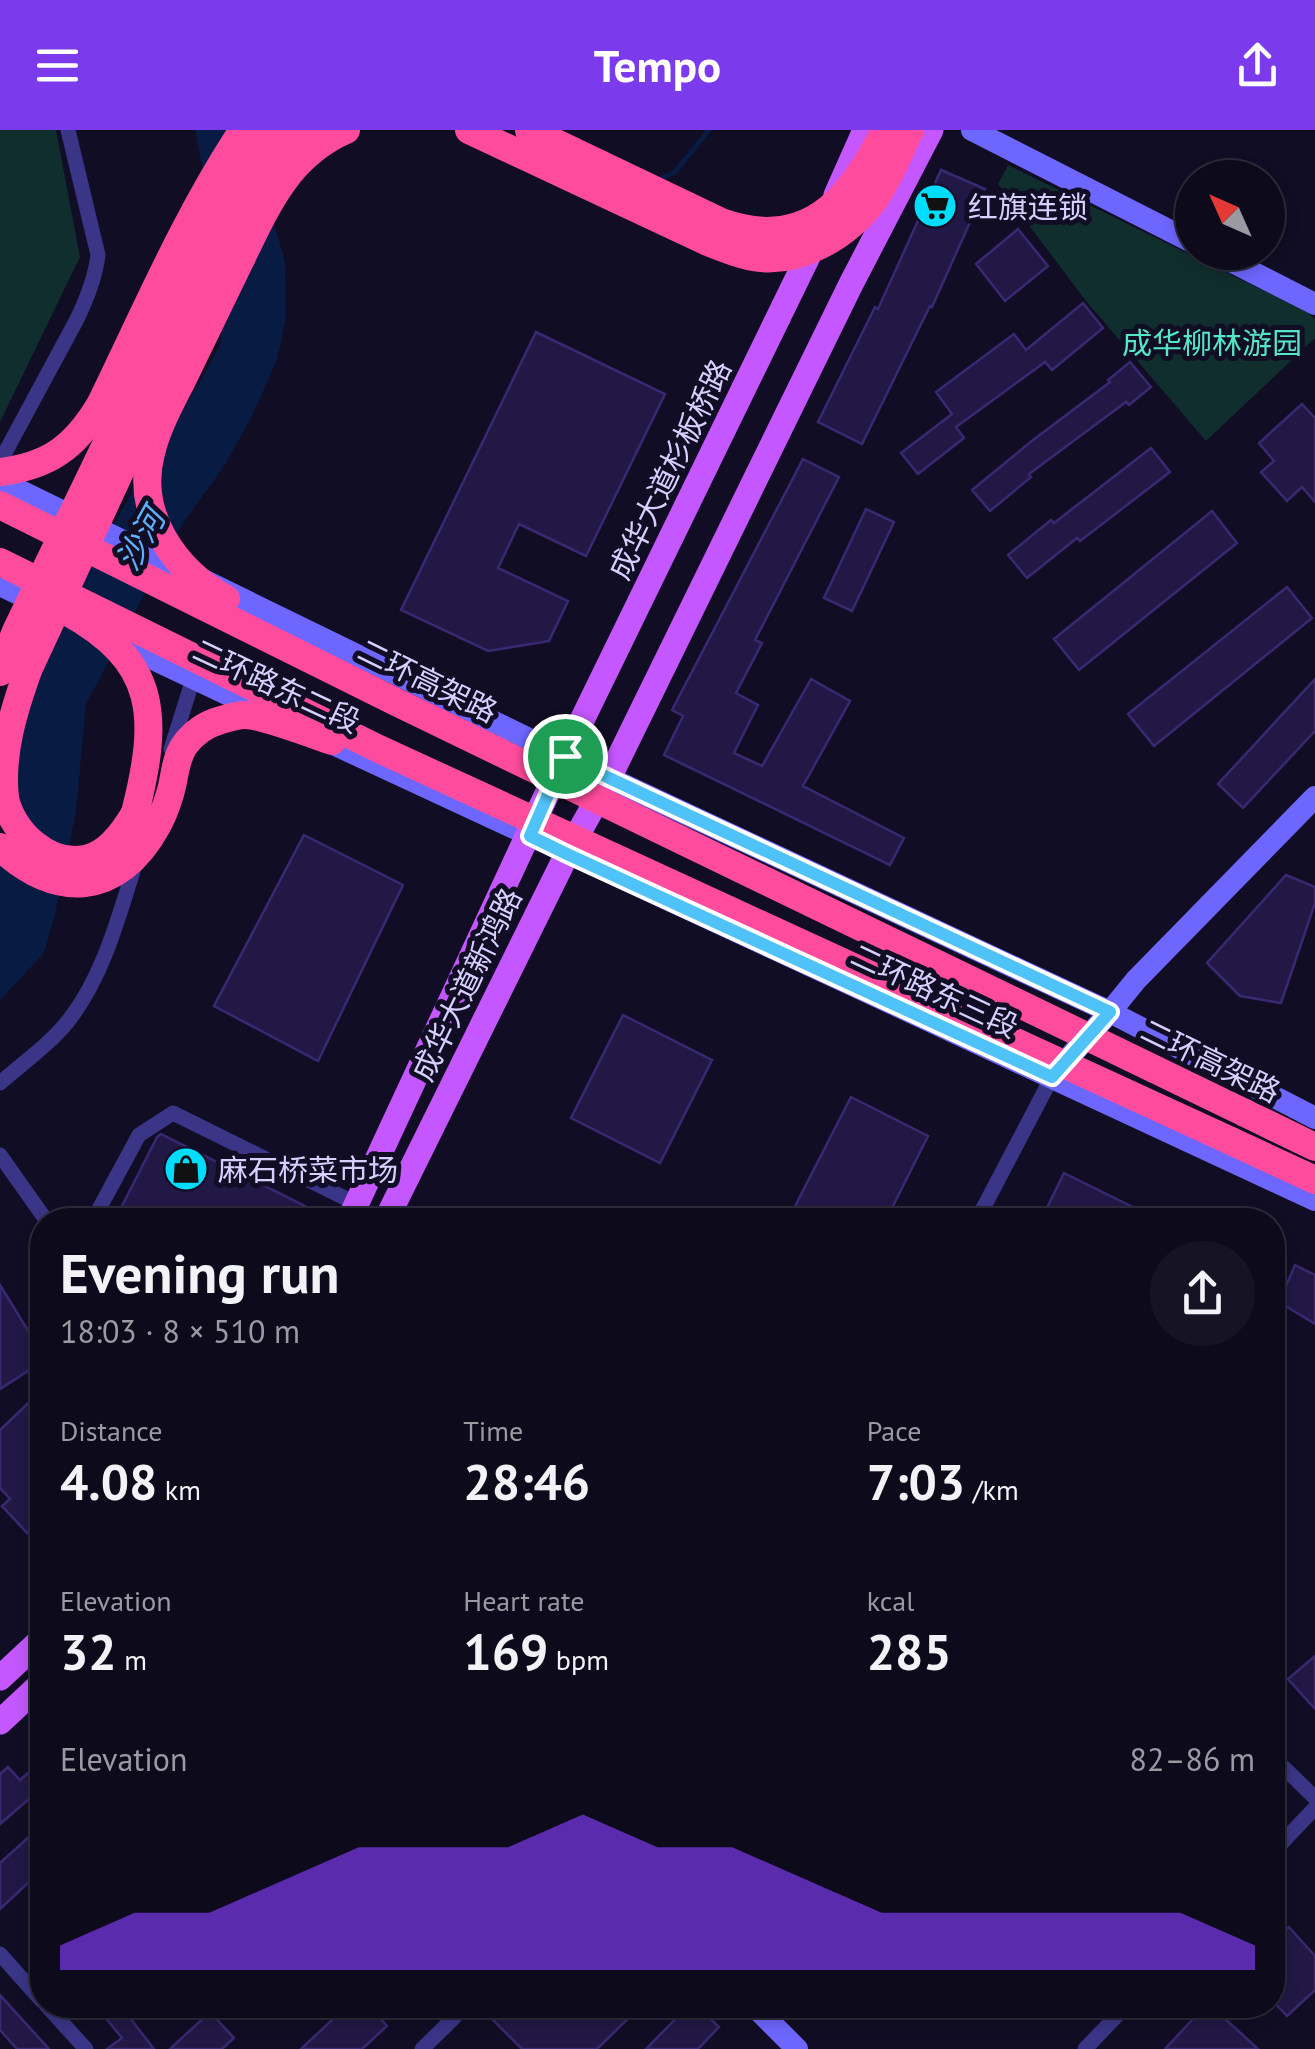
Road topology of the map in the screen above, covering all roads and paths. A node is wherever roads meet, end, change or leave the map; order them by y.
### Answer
1 (68, 130) edge
2 (243, 130) edge
3 (274, 130) edge
4 (312, 130) edge
5 (346, 130) edge
6 (469, 130) edge
7 (529, 130) edge
8 (866, 130) edge
9 (885, 130) edge
10 (910, 130) edge
11 (931, 130) edge
12 (972, 130) edge
13 (1175, 233) edge
14 (1248, 270) edge
15 (1315, 304) edge
16 (0, 462) edge
17 (0, 472) edge
18 (0, 482) edge
19 (0, 505) edge
20 (0, 562) edge
21 (0, 585) edge
22 (40, 604) junction
23 (309, 657) junction
24 (0, 672) edge
25 (194, 679) junction
26 (0, 686) edge
27 (379, 749) junction
28 (565, 756) junction
29 (609, 778) junction
30 (1315, 797) edge
31 (530, 836) junction
32 (0, 847) edge
33 (567, 854) junction
34 (1110, 1012) junction
35 (1052, 1077) junction
36 (0, 1084) edge
37 (1315, 1118) edge
38 (1315, 1146) edge
39 (0, 1155) edge
40 (1315, 1180) edge
41 (1315, 1200) edge
42 (38, 1208) edge
43 (99, 1208) edge
44 (346, 1208) edge
45 (355, 1208) edge
46 (392, 1208) edge
47 (983, 1208) edge
48 (30, 1650) edge
49 (0, 1678) edge
50 (30, 1694) edge
51 (0, 1722) edge
52 (1285, 1769) edge
53 (1315, 1798) edge
54 (1315, 1808) edge
55 (1285, 1839) edge
56 (0, 1954) edge
57 (30, 1987) edge
58 (58, 2018) edge
59 (454, 2018) edge
60 (766, 2018) edge
61 (1115, 2018) edge
62 (86, 2049) edge
63 (422, 2049) edge
64 (796, 2049) edge
65 (1085, 2049) edge

1 - 16 street
2 - 17 highway
3 - 24 highway, bridge
4 - 20 highway, bridge
5 - 23 highway, bridge
6 - 10 highway, bridge
7 - 9 highway, bridge
8 - 28 main road, 成华大道杉板桥路
11 - 29 main road
12 - 13 main road
14 - 15 main road
18 - 28 main road, 二环路东二段
19 - 23 highway, 二环高架路, bridge
20 - 27 highway, bridge
21 - 22 main road, 二环路东二段
22 - 25 main road, 二环路东二段, bridge
22 - 26 street
23 - 38 highway, 二环高架路, bridge
25 - 31 main road, 二环路东二段
25 - 36 street
27 - 32 highway, bridge
27 - 40 highway, bridge
28 - 29 main road, 二环路东二段
28 - 31 main road, 成华大道杉板桥路
29 - 33 main road, 成华大道新鸿路
29 - 34 main road, 二环路东三段
30 - 34 main road
31 - 33 main road, 二环路东三段
31 - 45 main road, 成华大道新鸿路
33 - 35 main road, 二环路东三段
33 - 46 main road, 成华大道新鸿路
34 - 35 main road
34 - 37 main road, 二环路东三段
35 - 41 main road, 二环路东三段
35 - 47 street
39 - 42 street
43 - 44 street
48 - 49 main road
50 - 51 main road
52 - 53 street
54 - 55 street
56 - 57 street
58 - 62 street
59 - 63 street
60 - 64 main road
61 - 65 street

